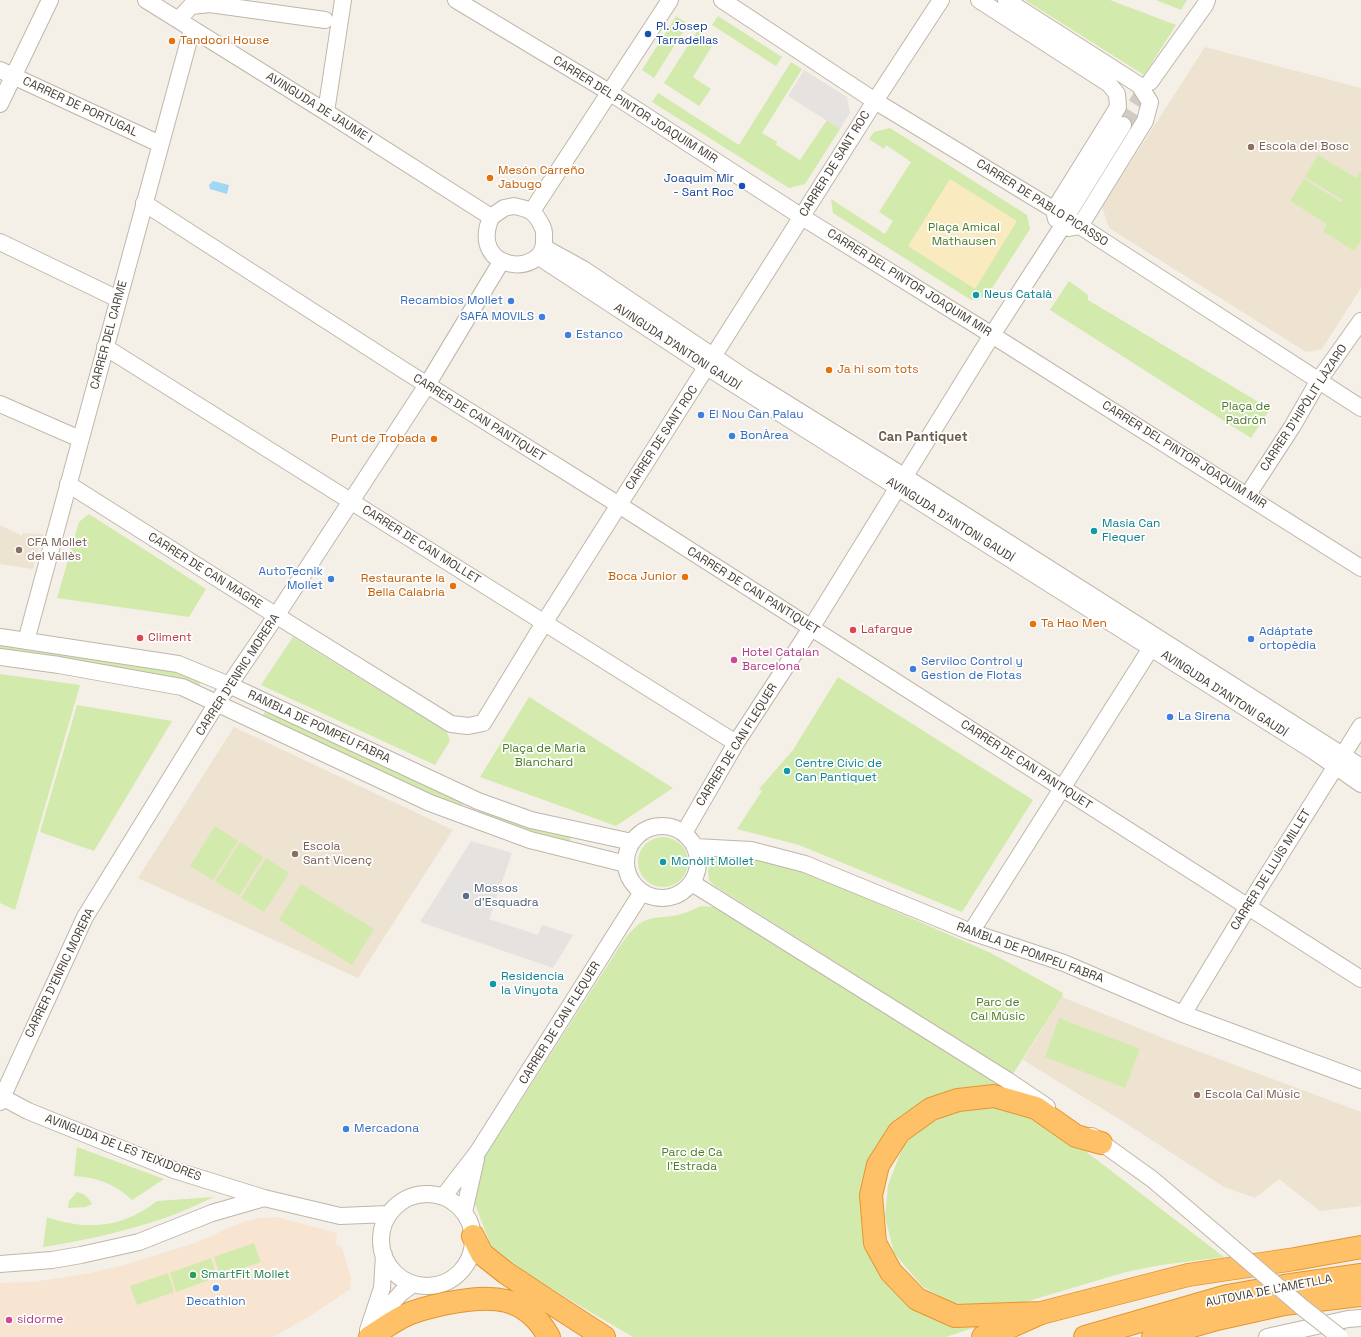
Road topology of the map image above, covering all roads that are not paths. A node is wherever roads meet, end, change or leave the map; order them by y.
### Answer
1 (50, 0) edge
2 (146, 0) edge
3 (343, 0) edge
4 (456, 0) edge
5 (670, 0) edge
6 (722, 0) edge
7 (942, 0) edge
8 (979, 0) edge
9 (1006, 0) edge
10 (1207, 0) edge
11 (210, 2) edge
12 (178, 20) junction
13 (325, 20) dead end
14 (192, 29) junction
15 (7, 73) edge
16 (1150, 82) tunnel mouth
17 (609, 92) junction
18 (875, 101) junction
19 (0, 104) edge
20 (326, 112) junction
21 (1122, 125) tunnel mouth
22 (160, 144) junction
23 (144, 202) junction
24 (532, 211) junction
25 (491, 217) junction
26 (802, 217) junction
27 (1060, 219) junction
28 (1080, 226) junction
29 (0, 242) edge
30 (542, 253) junction
31 (501, 262) junction
32 (118, 299) junction
33 (1361, 321) edge
34 (992, 335) junction
35 (105, 347) junction
36 (710, 362) junction
37 (1319, 380) junction
38 (426, 385) junction
39 (0, 404) edge
40 (1361, 408) edge
41 (80, 439) junction
42 (902, 482) junction
43 (68, 484) junction
44 (1248, 496) junction
45 (351, 501) junction
46 (619, 505) junction
47 (1361, 568) edge
48 (276, 616) junction
49 (544, 623) junction
50 (811, 628) junction
51 (0, 637) edge
52 (26, 641) junction
53 (1154, 643) junction
54 (0, 657) edge
55 (229, 685) junction
56 (217, 703) junction
57 (468, 726) joint
58 (1361, 726) edge
59 (736, 743) junction
60 (1340, 762) junction
61 (1361, 767) edge
62 (1361, 784) edge
63 (1062, 788) junction
64 (684, 833) junction
65 (632, 842) junction
66 (695, 847) junction
67 (626, 864) junction
68 (692, 882) junction
69 (642, 892) junction
70 (1248, 907) junction
71 (971, 932) junction
72 (1361, 979) edge
73 (1183, 1014) junction
74 (1361, 1080) edge
75 (1, 1098) edge
76 (1101, 1143) junction
77 (477, 1153) junction
78 (443, 1197) junction
79 (264, 1198) junction
80 (464, 1212) junction
81 (389, 1214) junction
82 (473, 1236) junction
83 (1361, 1247) edge
84 (384, 1255) junction
85 (0, 1264) edge
86 (1361, 1275) edge
87 (413, 1284) junction
88 (1361, 1295) edge
89 (1041, 1313) junction
90 (1361, 1318) edge
91 (1294, 1334) edge
92 (367, 1335) edge
93 (549, 1337) edge
94 (604, 1337) edge
95 (983, 1337) edge
96 (1085, 1337) edge
97 (1153, 1337) edge
98 (1268, 1337) edge
99 (1340, 1337) edge

1 - 15 street
2 - 12 street, AVINGUDA DE JAUME I
3 - 20 street
4 - 17 street, CARRER DEL PINTOR JOAQUIM MIR
5 - 17 street
6 - 18 street, CARRER DE PABLO PICASSO
7 - 18 street, CARRER DE SANT ROC
8 - 27 street, CARRER DE CAN FLEQUER
9 - 28 street
10 - 16 street
11 - 12 street
11 - 13 street
12 - 14 street, AVINGUDA DE JAUME I
14 - 20 street, AVINGUDA DE JAUME I
14 - 22 street, CARRER DEL CARME
15 - 19 street
15 - 22 street, CARRER DE PORTUGAL
17 - 24 street
17 - 26 street, CARRER DEL PINTOR JOAQUIM MIR
18 - 26 street, CARRER DE SANT ROC
18 - 27 street, CARRER DE PABLO PICASSO
20 - 25 street, AVINGUDA DE JAUME I
21 - 27 street, CARRER DE CAN FLEQUER
22 - 23 street, CARRER DEL CARME
23 - 32 street, CARRER DEL CARME
23 - 38 street, CARRER DE CAN PANTIQUET
24 - 25 street
24 - 30 street
25 - 31 street
26 - 34 street, CARRER DEL PINTOR JOAQUIM MIR
26 - 36 street, CARRER DE SANT ROC
27 - 28 street, CARRER DE PABLO PICASSO
27 - 34 street, CARRER DE CAN FLEQUER
28 - 37 street, CARRER DE PABLO PICASSO
29 - 32 street
30 - 31 street
30 - 36 street, AVINGUDA D'ANTONI GAUDÍ
31 - 38 street, CARRER D'ENRIC MORERA
32 - 35 street, CARRER DEL CARME
33 - 37 street, CARRER D'HIPÒLIT LÀZARO
34 - 42 street, CARRER DE CAN FLEQUER
34 - 44 street, CARRER DEL PINTOR JOAQUIM MIR
35 - 41 street, CARRER DEL CARME
35 - 45 street, CARRER DE CAN MOLLET
36 - 42 street, AVINGUDA D'ANTONI GAUDÍ
36 - 46 street, CARRER DE SANT ROC
37 - 40 street, CARRER DE PABLO PICASSO
37 - 44 street, CARRER D'HIPÒLIT LÀZARO
38 - 45 street, CARRER D'ENRIC MORERA
38 - 46 street, CARRER DE CAN PANTIQUET
39 - 41 street
41 - 43 street, CARRER DEL CARME
42 - 50 street, CARRER DE CAN FLEQUER
42 - 53 street, AVINGUDA D'ANTONI GAUDÍ
43 - 48 street, CARRER DE CAN MAGRE
43 - 52 street, CARRER DEL CARME
44 - 47 street, CARRER DEL PINTOR JOAQUIM MIR
45 - 48 street, CARRER D'ENRIC MORERA
45 - 49 street, CARRER DE CAN MOLLET
46 - 49 street, CARRER DE SANT ROC
46 - 50 street, CARRER DE CAN PANTIQUET
48 - 55 street, CARRER D'ENRIC MORERA
48 - 57 street, CARRER DE CAN MAGRE
49 - 57 street, CARRER DE SANT ROC
49 - 59 street, CARRER DE CAN MOLLET
50 - 59 street, CARRER DE CAN FLEQUER
50 - 63 street, CARRER DE CAN PANTIQUET
51 - 52 street, RAMBLA DE POMPEU FABRA
52 - 55 street, RAMBLA DE POMPEU FABRA
53 - 60 street, AVINGUDA D'ANTONI GAUDÍ
53 - 63 street
54 - 56 street, RAMBLA DE POMPEU FABRA
55 - 56 street, CARRER D'ENRIC MORERA
55 - 65 street, RAMBLA DE POMPEU FABRA
56 - 67 street, RAMBLA DE POMPEU FABRA
56 - 75 street, CARRER D'ENRIC MORERA
58 - 60 street, CARRER DE LLUÍS MILLET
59 - 64 street, CARRER DE CAN FLEQUER
60 - 61 street, AVINGUDA D'ANTONI GAUDÍ
60 - 62 street, AVINGUDA D'ANTONI GAUDÍ
60 - 70 street, CARRER DE LLUÍS MILLET
63 - 70 street, CARRER DE CAN PANTIQUET
63 - 71 street
64 - 65 street
64 - 66 street
65 - 67 street
66 - 68 street
66 - 71 street, RAMBLA DE POMPEU FABRA
67 - 69 street
68 - 69 street
68 - 76 street
69 - 77 street, CARRER DE CAN FLEQUER
70 - 72 street, CARRER DE CAN PANTIQUET
70 - 73 street, CARRER DE LLUÍS MILLET
71 - 73 street, RAMBLA DE POMPEU FABRA
73 - 74 street, RAMBLA DE POMPEU FABRA
75 - 79 street, AVINGUDA DE LES TEIXIDORES
76 - 89 highway
76 - 99 street, bridge
77 - 78 street, CARRER DE CAN FLEQUER
77 - 80 street, CARRER DE CAN FLEQUER
78 - 80 street
78 - 81 street
79 - 81 street, AVINGUDA DE LES TEIXIDORES
79 - 85 street
80 - 82 street
81 - 84 street
82 - 87 street
82 - 94 highway
83 - 89 highway
84 - 87 street
84 - 92 street
86 - 96 highway, AUTOVIA DE L'AMETLLA
87 - 92 street
88 - 97 highway, AUTOVIA DE L'AMETLLA
89 - 95 highway
90 - 91 street
91 - 98 street
92 - 93 highway

